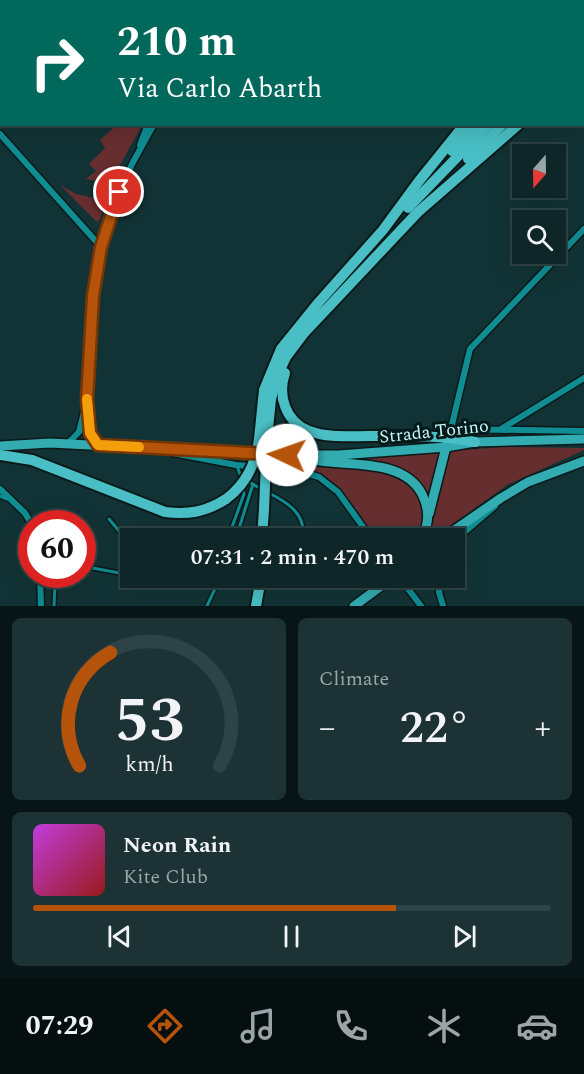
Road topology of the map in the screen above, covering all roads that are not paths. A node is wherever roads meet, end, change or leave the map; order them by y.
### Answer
1 (147, 126) edge
2 (153, 126) edge
3 (463, 126) edge
4 (475, 126) edge
5 (487, 126) edge
6 (501, 126) edge
7 (517, 126) edge
8 (0, 134) edge
9 (137, 154) junction
10 (412, 192) junction
11 (418, 212) junction
12 (584, 229) edge
13 (384, 230) junction
14 (101, 247) junction
15 (364, 267) junction
16 (584, 378) edge
17 (87, 400) junction
18 (500, 430) junction
19 (584, 431) edge
20 (448, 438) junction
21 (263, 439) junction
22 (584, 439) edge
23 (475, 441) joint
24 (68, 444) junction
25 (98, 445) junction
26 (0, 446) edge
27 (145, 447) junction
28 (0, 455) edge
29 (287, 455) junction
30 (584, 461) edge
31 (236, 465) junction
32 (242, 478) junction
33 (252, 484) junction
34 (0, 489) edge
35 (0, 496) edge
36 (501, 498) junction
37 (14, 501) junction
38 (22, 510) edge
39 (429, 516) junction
40 (109, 519) dead end
41 (232, 528) edge
42 (239, 528) edge
43 (263, 528) edge
44 (303, 528) edge
45 (364, 528) edge
46 (425, 528) edge
47 (458, 528) edge
48 (465, 530) edge
49 (120, 532) edge
50 (96, 569) edge
51 (120, 573) edge
52 (40, 588) edge
53 (55, 588) edge
54 (215, 588) edge
55 (259, 588) edge
56 (376, 588) edge
57 (407, 588) edge
58 (439, 588) edge
59 (41, 606) edge
60 (54, 606) edge
61 (207, 606) edge
62 (256, 606) edge
63 (354, 606) edge
64 (421, 606) edge
65 (443, 606) edge

1 - 9 street
2 - 9 street
3 - 10 highway
4 - 10 highway
5 - 13 highway
6 - 11 highway
7 - 11 highway
8 - 14 street
9 - 14 street
10 - 13 highway
11 - 15 highway
12 - 20 street
13 - 21 highway
14 - 17 street
15 - 20 highway
15 - 21 highway
16 - 18 street
17 - 24 street
17 - 25 street
18 - 19 street, Strada Torino
18 - 20 street, Strada Torino
20 - 23 highway
20 - 29 main road, Strada Torino
20 - 39 main road
21 - 28 highway, bridge
21 - 43 highway, bridge
22 - 23 main road, Strada Torino
24 - 25 main road
24 - 26 main road
25 - 27 main road
27 - 29 main road
27 - 31 street
29 - 39 main road
30 - 36 main road
31 - 32 lane
31 - 45 street
32 - 33 lane
32 - 41 lane
33 - 42 lane
33 - 44 lane
34 - 37 street
35 - 37 lane
36 - 47 main road
36 - 48 street
37 - 38 street
39 - 46 main road
40 - 49 lane
50 - 51 lane
52 - 59 street
53 - 60 lane
54 - 61 lane
55 - 62 highway
56 - 63 main road
57 - 64 street
58 - 65 street

